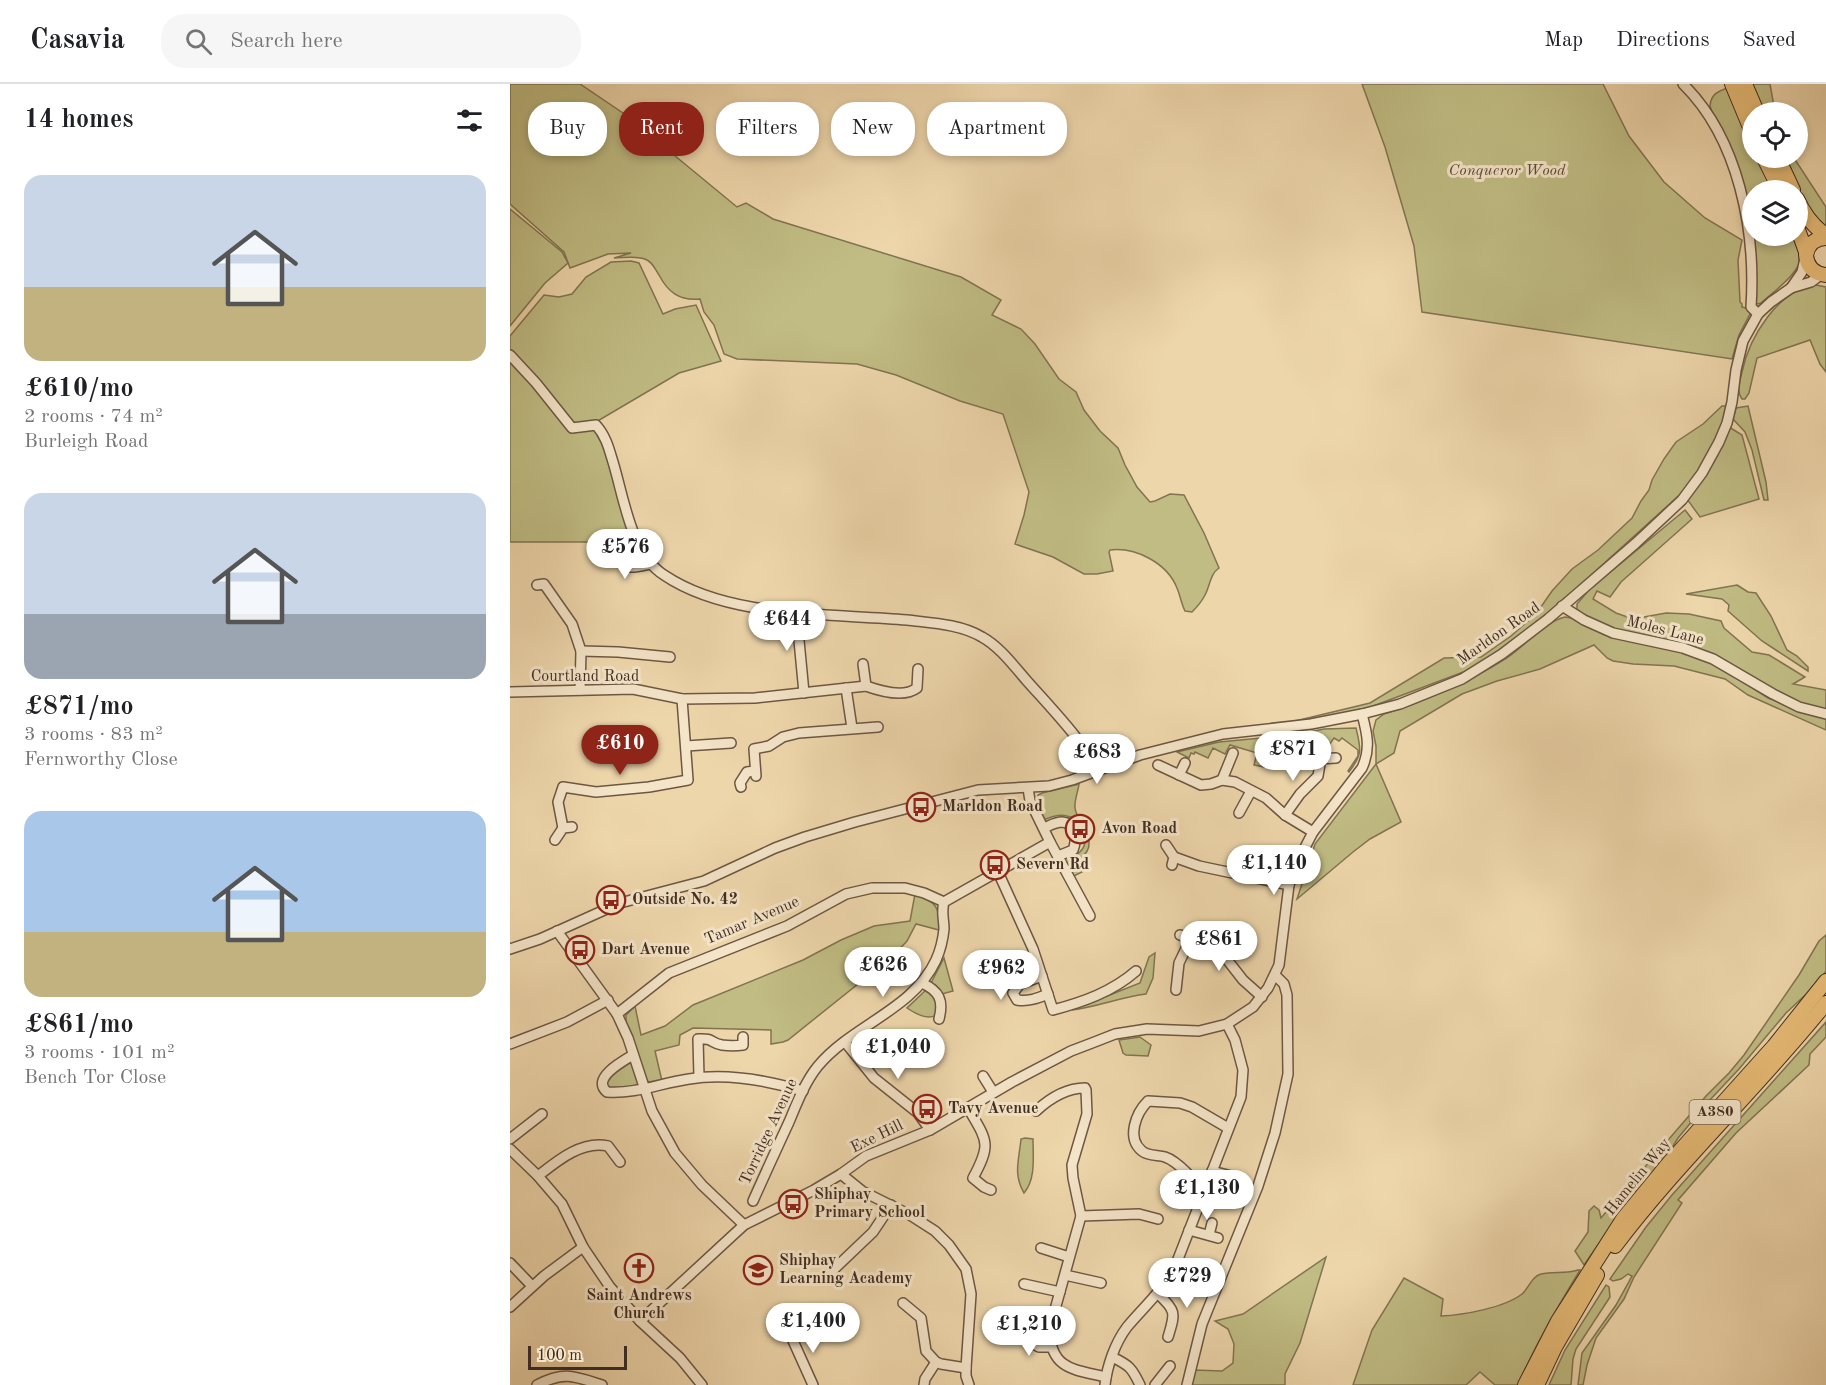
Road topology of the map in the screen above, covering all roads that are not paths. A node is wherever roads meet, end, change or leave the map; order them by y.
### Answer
1 (1683, 84) edge
2 (1732, 84) edge
3 (1745, 84) edge
4 (1753, 102) edge
5 (1742, 108) edge
6 (1808, 218) edge
7 (1826, 236) edge
8 (1804, 246) edge
9 (1806, 253) junction
10 (1825, 275) edge
11 (1791, 288) junction
12 (1758, 314) junction
13 (510, 355) edge
14 (615, 555) dead end
15 (650, 564) junction
16 (543, 582) dead end
17 (1562, 606) junction
18 (801, 612) junction
19 (581, 651) junction
20 (670, 657) dead end
21 (863, 664) dead end
22 (918, 669) dead end
23 (866, 686) junction
24 (846, 688) junction
25 (580, 690) junction
26 (510, 692) edge
27 (804, 693) junction
28 (682, 699) junction
29 (1362, 714) junction
30 (1826, 714) edge
31 (878, 727) dead end
32 (852, 728) junction
33 (730, 743) dead end
34 (686, 746) junction
35 (1233, 753) dead end
36 (1321, 758) junction
37 (1336, 758) dead end
38 (1185, 763) dead end
39 (1289, 764) dead end
40 (1158, 765) dead end
41 (1095, 771) junction
42 (1179, 775) junction
43 (1222, 780) junction
44 (741, 787) dead end
45 (1028, 788) junction
46 (1251, 791) junction
47 (1239, 813) dead end
48 (1285, 815) junction
49 (1044, 828) junction
50 (1313, 832) junction
51 (555, 840) dead end
52 (1050, 842) junction
53 (1166, 845) dead end
54 (1058, 856) junction
55 (998, 872) junction
56 (1289, 885) junction
57 (944, 902) junction
58 (1090, 916) dead end
59 (557, 932) junction
60 (1180, 935) dead end
61 (1191, 938) junction
62 (510, 949) edge
63 (1135, 975) dead end
64 (1275, 975) junction
65 (1042, 976) junction
66 (1826, 981) edge
67 (921, 983) junction
68 (1176, 990) dead end
69 (1048, 994) junction
70 (1263, 997) junction
71 (608, 1000) junction
72 (1826, 1003) edge
73 (617, 1014) junction
74 (939, 1019) dead end
75 (1227, 1024) junction
76 (743, 1037) dead end
77 (845, 1042) junction
78 (510, 1044) edge
79 (633, 1055) junction
80 (981, 1076) dead end
81 (699, 1077) junction
82 (643, 1089) junction
83 (803, 1090) junction
84 (993, 1092) junction
85 (968, 1108) junction
86 (1036, 1111) dead end
87 (542, 1114) dead end
88 (1228, 1128) junction
89 (930, 1130) junction
90 (510, 1139) edge
91 (510, 1149) edge
92 (620, 1162) dead end
93 (1212, 1171) junction
94 (1188, 1173) dead end
95 (841, 1174) junction
96 (538, 1176) junction
97 (1239, 1178) dead end
98 (990, 1190) dead end
99 (753, 1201) dead end
100 (891, 1205) junction
101 (1081, 1216) junction
102 (1158, 1219) dead end
103 (1212, 1222) dead end
104 (744, 1225) junction
105 (1189, 1230) junction
106 (583, 1247) junction
107 (1041, 1248) dead end
108 (1069, 1257) junction
109 (510, 1263) edge
110 (830, 1273) dead end
111 (1065, 1275) junction
112 (1101, 1283) dead end
113 (1024, 1284) dead end
114 (532, 1286) junction
115 (1060, 1292) junction
116 (1158, 1293) junction
117 (903, 1303) dead end
118 (510, 1307) edge
119 (640, 1321) junction
120 (790, 1334) dead end
121 (1016, 1335) dead end
122 (1168, 1337) dead end
123 (1050, 1347) junction
124 (1112, 1357) junction
125 (936, 1362) junction
126 (1170, 1366) dead end
127 (966, 1368) junction
128 (1105, 1381) edge
129 (537, 1385) edge
130 (602, 1385) edge
131 (702, 1385) edge
132 (813, 1385) edge
133 (924, 1385) edge
134 (969, 1385) edge
135 (1140, 1385) edge
136 (1155, 1385) edge
137 (1187, 1385) edge
138 (1525, 1385) edge
139 (1537, 1385) edge

1 - 12 street
2 - 5 highway
3 - 4 highway
6 - 7 highway
7 - 9 highway
8 - 9 highway
9 - 10 highway
9 - 11 street, Marldon Road
10 - 11 street, Marldon Road
11 - 12 street, Marldon Road
12 - 17 street, Marldon Road
13 - 15 street
14 - 15 street
15 - 18 street
16 - 19 street
17 - 29 street, Marldon Road
17 - 30 street, Moles Lane
18 - 27 street
18 - 41 street
19 - 20 street
19 - 25 street
21 - 23 street
22 - 23 street, Courtland Road
23 - 24 street, Courtland Road
24 - 27 street, Courtland Road
24 - 32 street
25 - 26 street, Courtland Road
25 - 28 street, Courtland Road
27 - 28 street, Courtland Road
28 - 34 street
29 - 41 street, Marldon Road
29 - 50 street, Exe Hill
31 - 32 street
32 - 44 street
33 - 34 street
34 - 51 street
35 - 43 street
36 - 37 street
36 - 39 street
36 - 48 street
38 - 42 street
40 - 42 street
41 - 45 street, Marldon Road
42 - 43 street
43 - 46 street
45 - 49 street
45 - 59 street, Marldon Road
46 - 47 street
46 - 48 street
48 - 50 street
49 - 52 street
49 - 54 street
50 - 56 street, Exe Hill
52 - 54 street
52 - 55 street
53 - 56 street
54 - 58 street
55 - 57 street
55 - 65 street
56 - 64 street, Exe Hill
57 - 67 street, Torridge Avenue
57 - 73 street, Tamar Avenue
59 - 62 street, Marldon Road
59 - 71 street
60 - 61 street
61 - 68 street
61 - 70 street
63 - 69 street
64 - 70 street, Exe Hill
64 - 137 street
65 - 69 street
65 - 69 street
66 - 138 highway, Hamelin Way / A380
67 - 74 street
67 - 77 street, Torridge Avenue
70 - 75 street, Exe Hill
71 - 73 street
71 - 78 street
72 - 139 highway, Hamelin Way / A380
73 - 79 street
75 - 84 street, Exe Hill
75 - 88 street
76 - 81 street
77 - 83 street, Torridge Avenue
77 - 89 street
79 - 82 street
79 - 82 street
80 - 84 street
81 - 82 street
81 - 83 street
82 - 104 street
83 - 99 street, Torridge Avenue
84 - 85 street, Exe Hill
85 - 89 street, Exe Hill
85 - 98 street
86 - 101 street
87 - 90 street
88 - 93 street
88 - 94 street
89 - 95 street, Exe Hill
91 - 96 street
92 - 96 street
93 - 97 street
93 - 105 street
95 - 100 street
95 - 104 street, Exe Hill
96 - 106 street
100 - 110 street
100 - 127 street
101 - 102 street
101 - 108 street
103 - 105 street
104 - 119 street, Exe Hill
105 - 116 street
106 - 114 street
106 - 119 street
107 - 108 street
108 - 111 street
109 - 114 street
111 - 112 street
111 - 115 street
113 - 115 street
114 - 118 street
115 - 123 street
116 - 122 street
116 - 124 street
117 - 125 street
119 - 131 street
120 - 132 street
121 - 123 street
123 - 128 street
124 - 128 street
124 - 135 street
125 - 127 street
125 - 133 street
126 - 136 street
127 - 134 street
129 - 130 street

